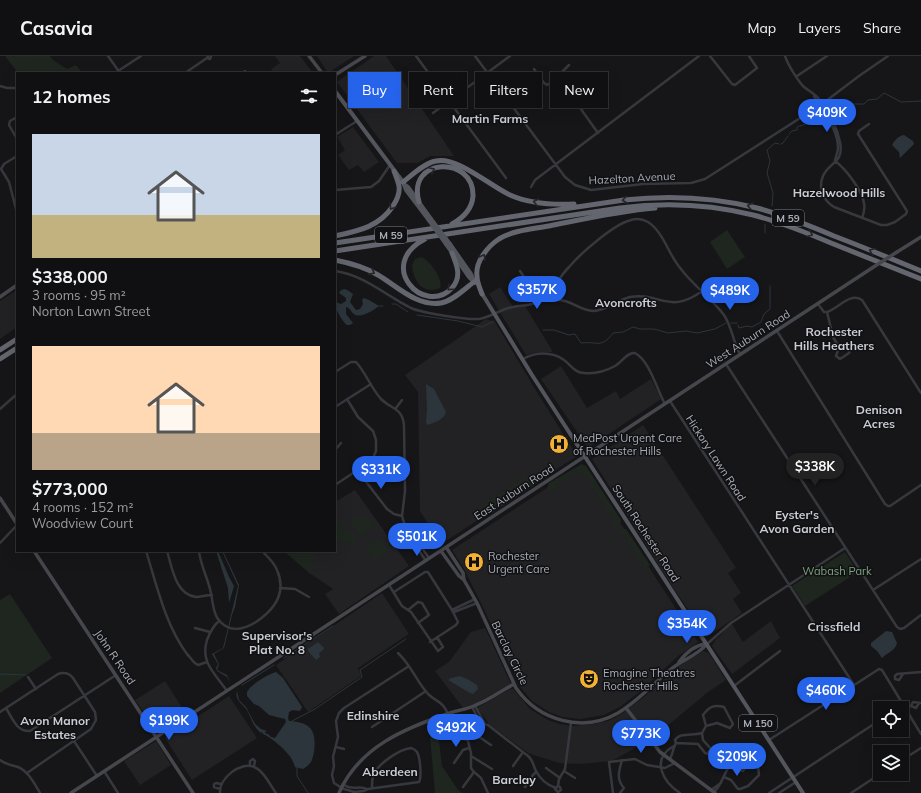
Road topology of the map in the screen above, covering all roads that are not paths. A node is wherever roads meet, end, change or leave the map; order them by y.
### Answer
1 (108, 56) edge
2 (141, 56) edge
3 (211, 56) edge
4 (309, 56) edge
5 (365, 56) edge
6 (416, 56) edge
7 (475, 56) edge
8 (510, 56) edge
9 (700, 56) edge
10 (710, 56) edge
11 (749, 56) edge
12 (785, 56) edge
13 (827, 56) edge
14 (888, 56) edge
15 (207, 57) edge
16 (569, 65) dead end
17 (534, 69) dead end
18 (119, 72) edge
19 (186, 72) edge
20 (321, 72) edge
21 (428, 72) edge
22 (486, 72) edge
23 (488, 72) edge
24 (562, 72) edge
25 (336, 74) edge
26 (797, 76) junction
27 (475, 82) edge
28 (550, 83) edge
29 (0, 86) edge
30 (16, 88) edge
31 (467, 88) edge
32 (336, 92) edge
33 (821, 105) junction
34 (440, 108) edge
35 (455, 108) edge
36 (513, 108) edge
37 (580, 108) edge
38 (433, 113) dead end
39 (16, 118) edge
40 (357, 120) junction
41 (869, 124) dead end
42 (598, 133) junction
43 (336, 134) edge
44 (16, 137) edge
45 (16, 157) edge
46 (835, 161) junction
47 (555, 164) junction
48 (390, 165) junction
49 (394, 171) junction
50 (506, 178) dead end
51 (403, 182) junction
52 (532, 187) dead end
53 (336, 190) edge
54 (419, 202) junction
55 (603, 203) junction
56 (711, 207) junction
57 (16, 210) edge
58 (862, 218) junction
59 (429, 219) junction
60 (448, 226) junction
61 (336, 236) edge
62 (430, 237) junction
63 (921, 237) edge
64 (336, 243) edge
65 (448, 244) junction
66 (336, 251) edge
67 (452, 253) junction
68 (336, 260) edge
69 (336, 271) edge
70 (520, 271) dead end
71 (921, 271) edge
72 (721, 278) dead end
73 (921, 279) edge
74 (474, 282) junction
75 (16, 286) edge
76 (701, 291) junction
77 (482, 294) junction
78 (0, 297) edge
79 (543, 299) junction
80 (540, 301) junction
81 (818, 304) junction
82 (827, 312) junction
83 (495, 314) junction
84 (777, 331) junction
85 (16, 340) edge
86 (839, 347) junction
87 (16, 349) edge
88 (0, 350) edge
89 (740, 355) junction
90 (0, 359) edge
91 (522, 359) junction
92 (726, 364) junction
93 (336, 371) edge
94 (372, 384) junction
95 (921, 393) edge
96 (16, 395) edge
97 (347, 400) junction
98 (402, 400) dead end
99 (670, 401) junction
100 (665, 404) junction
101 (336, 406) edge
102 (396, 408) junction
103 (0, 409) edge
104 (340, 443) dead end
105 (336, 449) edge
106 (585, 456) junction
107 (357, 470) junction
108 (336, 483) edge
109 (921, 485) edge
110 (0, 498) edge
111 (402, 516) junction
112 (16, 523) edge
113 (16, 526) edge
114 (405, 526) junction
115 (415, 538) junction
116 (412, 540) junction
117 (0, 543) edge
118 (446, 547) junction
119 (845, 548) junction
120 (441, 551) junction
121 (35, 552) edge
122 (146, 552) edge
123 (167, 552) edge
124 (198, 552) edge
125 (263, 552) edge
126 (921, 559) edge
127 (427, 560) junction
128 (452, 565) junction
129 (460, 568) junction
130 (464, 580) junction
131 (389, 585) junction
132 (789, 585) junction
133 (280, 588) junction
134 (873, 590) junction
135 (394, 592) junction
136 (212, 595) junction
137 (309, 597) dead end
138 (475, 599) junction
139 (477, 603) junction
140 (408, 610) junction
141 (453, 611) junction
142 (921, 615) edge
143 (219, 621) junction
144 (418, 623) junction
145 (195, 628) dead end
146 (210, 632) junction
147 (438, 637) junction
148 (430, 642) junction
149 (707, 644) junction
150 (780, 651) dead end
151 (398, 653) dead end
152 (207, 662) junction
153 (409, 666) junction
154 (921, 672) edge
155 (902, 674) dead end
156 (116, 675) junction
157 (28, 677) dead end
158 (514, 684) junction
159 (854, 685) junction
160 (734, 686) junction
161 (36, 688) junction
162 (227, 691) junction
163 (426, 691) junction
164 (85, 695) junction
165 (900, 701) edge
166 (473, 707) junction
167 (6, 708) junction
168 (626, 708) junction
169 (0, 712) edge
170 (448, 714) junction
171 (477, 714) junction
172 (909, 715) edge
173 (571, 723) junction
174 (480, 724) junction
175 (485, 724) junction
176 (873, 724) edge
177 (706, 726) junction
178 (372, 727) dead end
179 (451, 730) dead end
180 (472, 732) junction
181 (702, 734) junction
182 (921, 734) edge
183 (157, 736) junction
184 (468, 740) junction
185 (769, 740) junction
186 (74, 741) junction
187 (491, 745) dead end
188 (675, 745) junction
189 (336, 747) junction
190 (469, 748) junction
191 (921, 748) edge
192 (344, 749) dead end
193 (523, 752) junction
194 (665, 755) junction
195 (471, 756) junction
196 (909, 756) edge
197 (670, 758) junction
198 (0, 760) edge
199 (622, 760) junction
200 (454, 763) dead end
201 (676, 763) junction
202 (250, 766) junction
203 (254, 766) junction
204 (513, 766) dead end
205 (546, 768) dead end
206 (662, 768) junction
207 (492, 769) dead end
208 (104, 771) junction
209 (564, 771) junction
210 (474, 772) junction
211 (536, 772) junction
212 (27, 773) junction
213 (97, 776) junction
214 (792, 776) junction
215 (724, 777) junction
216 (560, 778) junction
217 (575, 778) dead end
218 (873, 779) edge
219 (333, 780) junction
220 (329, 782) dead end
221 (796, 782) junction
222 (221, 784) junction
223 (342, 787) junction
224 (463, 787) dead end
225 (525, 787) dead end
226 (557, 787) junction
227 (372, 788) junction
228 (220, 789) junction
229 (354, 790) edge
230 (559, 792) edge
231 (676, 792) edge
232 (713, 792) edge
233 (40, 793) edge
234 (71, 793) edge
235 (118, 793) edge
236 (193, 793) edge
237 (220, 793) edge
238 (276, 793) edge
239 (339, 793) edge
240 (488, 793) edge
241 (613, 793) edge
242 (620, 793) edge
243 (680, 793) edge
244 (769, 793) edge
245 (779, 793) edge
246 (803, 793) edge
247 (851, 793) edge

1 - 18 street
2 - 18 street
3 - 15 street
4 - 20 main road
5 - 25 main road
6 - 21 street
7 - 22 street, Hazelton Avenue
8 - 23 street
9 - 42 street
10 - 11 street
12 - 26 street
13 - 26 street
14 - 33 street, Hazelton Avenue
15 - 19 street
16 - 24 street
17 - 28 street
26 - 33 street
27 - 31 street
29 - 30 street
32 - 40 main road, South Rochester Road
33 - 46 street
33 - 47 street, Hazelton Avenue
34 - 38 street
35 - 50 street
36 - 47 street, Hazelton Avenue
37 - 42 street
39 - 44 street
40 - 43 street
40 - 48 main road, South Rochester Road
41 - 58 street
42 - 47 street
45 - 57 street
46 - 58 street
46 - 58 street
47 - 52 street
48 - 49 main road, South Rochester Road
48 - 53 street
49 - 51 main road, South Rochester Road
49 -> 61 highway
51 - 54 main road, South Rochester Road / M 150
55 -> 51 highway
51 - 59 main road, South Rochester Road / M 150
54 - 59 main road, South Rochester Road / M 150
54 -> 60 highway
55 - 60 highway, M 59
71 -> 55 highway, M 59
56 - 62 highway, M 59
56 -> 73 highway, M 59
77 -> 56 highway
59 - 65 main road, South Rochester Road / M 150, bridge
60 - 64 highway, M 59
62 - 66 highway, M 59
67 -> 62 highway
63 - 81 main road, West Auburn Road, bridge
65 - 67 main road, South Rochester Road / M 150
65 - 74 main road, South Rochester Road / M 150
67 - 74 main road, South Rochester Road / M 150
68 -> 74 highway
69 - 83 street
70 - 80 street
72 - 76 street
74 - 77 main road, South Rochester Road / M 150
75 - 78 main road
76 - 79 street
76 - 79 street
76 - 89 street
77 - 83 main road, South Rochester Road / M 150
79 - 80 street
80 - 83 street
81 - 82 street
81 - 84 main road, West Auburn Road
82 - 86 street
82 - 95 street
83 - 91 main road, South Rochester Road / M 150
84 - 89 main road, West Auburn Road
84 - 109 street
85 - 88 highway
86 - 86 street
87 - 90 highway
89 - 92 main road, West Auburn Road
91 - 100 street
91 - 106 main road, South Rochester Road / M 150
92 - 99 main road, West Auburn Road
92 - 119 street
93 - 94 street
94 - 97 street
94 - 102 street
96 - 103 street
97 - 101 street
97 - 107 street
98 - 102 street
99 - 100 main road, West Auburn Road
99 - 132 street, Hickory Lawn Road
100 - 106 main road, West Auburn Road
102 - 111 street
104 - 105 street
106 - 118 main road, East Auburn Road
106 - 149 main road, South Rochester Road / M 150
107 - 108 street
107 - 111 street
110 - 112 main road
111 - 114 street
113 - 117 street
114 - 115 street
114 - 116 street
115 - 116 street
115 - 127 street
116 - 127 street
118 - 120 main road, East Auburn Road
118 - 129 main road, Barclay Circle
119 - 132 street
119 - 134 street
120 - 127 main road, East Auburn Road
120 - 128 main road, Barclay Circle
121 - 156 main road, John R Road
122 - 152 street
123 - 136 street
124 - 136 street
125 - 133 street
126 - 134 street
127 - 131 main road, East Auburn Road
128 - 129 street
128 - 130 main road, Barclay Circle
129 - 130 main road, Barclay Circle
130 - 138 main road, Barclay Circle
131 - 135 street
131 - 162 main road, East Auburn Road
132 - 149 street
132 - 159 street, Hickory Lawn Road
133 - 137 street
133 - 143 street
134 - 142 street
135 - 140 street
135 - 141 street
136 - 143 street
138 - 139 main road, Barclay Circle
138 - 141 street
139 - 141 street
139 - 158 main road, Barclay Circle
140 - 144 street
140 - 144 street
141 - 147 street
143 - 146 street
144 - 148 street
145 - 146 street
146 - 152 street
147 - 148 street
147 - 148 street
149 - 160 main road, South Rochester Road / M 150
149 - 168 main road, Barclay Circle
150 - 160 street
151 - 153 street
152 - 162 street
153 - 163 street
153 - 189 street
154 - 155 street
156 - 164 street
156 - 183 main road, John R Road
157 - 161 street
158 - 166 main road
158 - 173 main road, Barclay Circle
159 - 165 street
159 - 185 street
160 - 185 main road, South Rochester Road / M 150
161 - 164 street
161 - 167 street
162 - 183 main road, East Auburn Road
163 - 170 street
163 - 178 street
164 - 167 street
164 - 186 street
166 - 170 main road
166 - 171 street
167 - 169 street
168 - 173 main road, Barclay Circle
168 - 194 main road
170 - 223 main road
171 - 174 street
171 - 175 street
172 - 182 street
173 - 209 street
174 - 175 street
174 - 180 street
175 - 193 street
176 - 214 street
177 - 177 street
177 - 181 street
179 - 184 street
180 - 184 street
180 - 187 street
181 - 188 street
181 - 188 street
183 - 208 main road, East Auburn Road
183 - 236 main road, John R Road
184 - 190 street
185 - 214 main road, South Rochester Road / M 150
186 - 212 street
186 - 213 street
188 - 194 street
188 - 197 street
189 - 192 street
189 - 219 street
190 - 195 street
190 - 200 street
191 - 196 street
193 - 204 street
193 - 211 street
194 - 197 main road
194 - 206 street
195 - 207 street
195 - 210 street
197 - 201 main road
198 - 212 street
199 - 206 street
199 - 241 street
199 - 242 street
201 - 206 street
201 - 232 main road
202 - 203 street
202 - 203 street
202 - 222 street
203 - 238 street
205 - 216 street
206 - 231 street
208 - 213 main road, East Auburn Road
208 - 235 street
209 - 216 street
209 - 217 street
210 - 224 street
210 - 240 street
211 - 225 street
211 - 226 street
212 - 233 street
213 - 234 main road, East Auburn Road
214 - 221 main road, South Rochester Road / M 150
214 - 244 street
215 - 215 street
215 - 232 street
216 - 226 street
218 - 247 street
219 - 220 street
219 - 223 street
221 - 245 street
221 - 246 main road, South Rochester Road / M 150
222 - 228 street
222 - 228 street
223 - 229 street
223 - 239 main road
226 - 230 street
226 - 230 street
227 - 227 street
227 - 229 street
228 - 237 street
231 - 243 street

